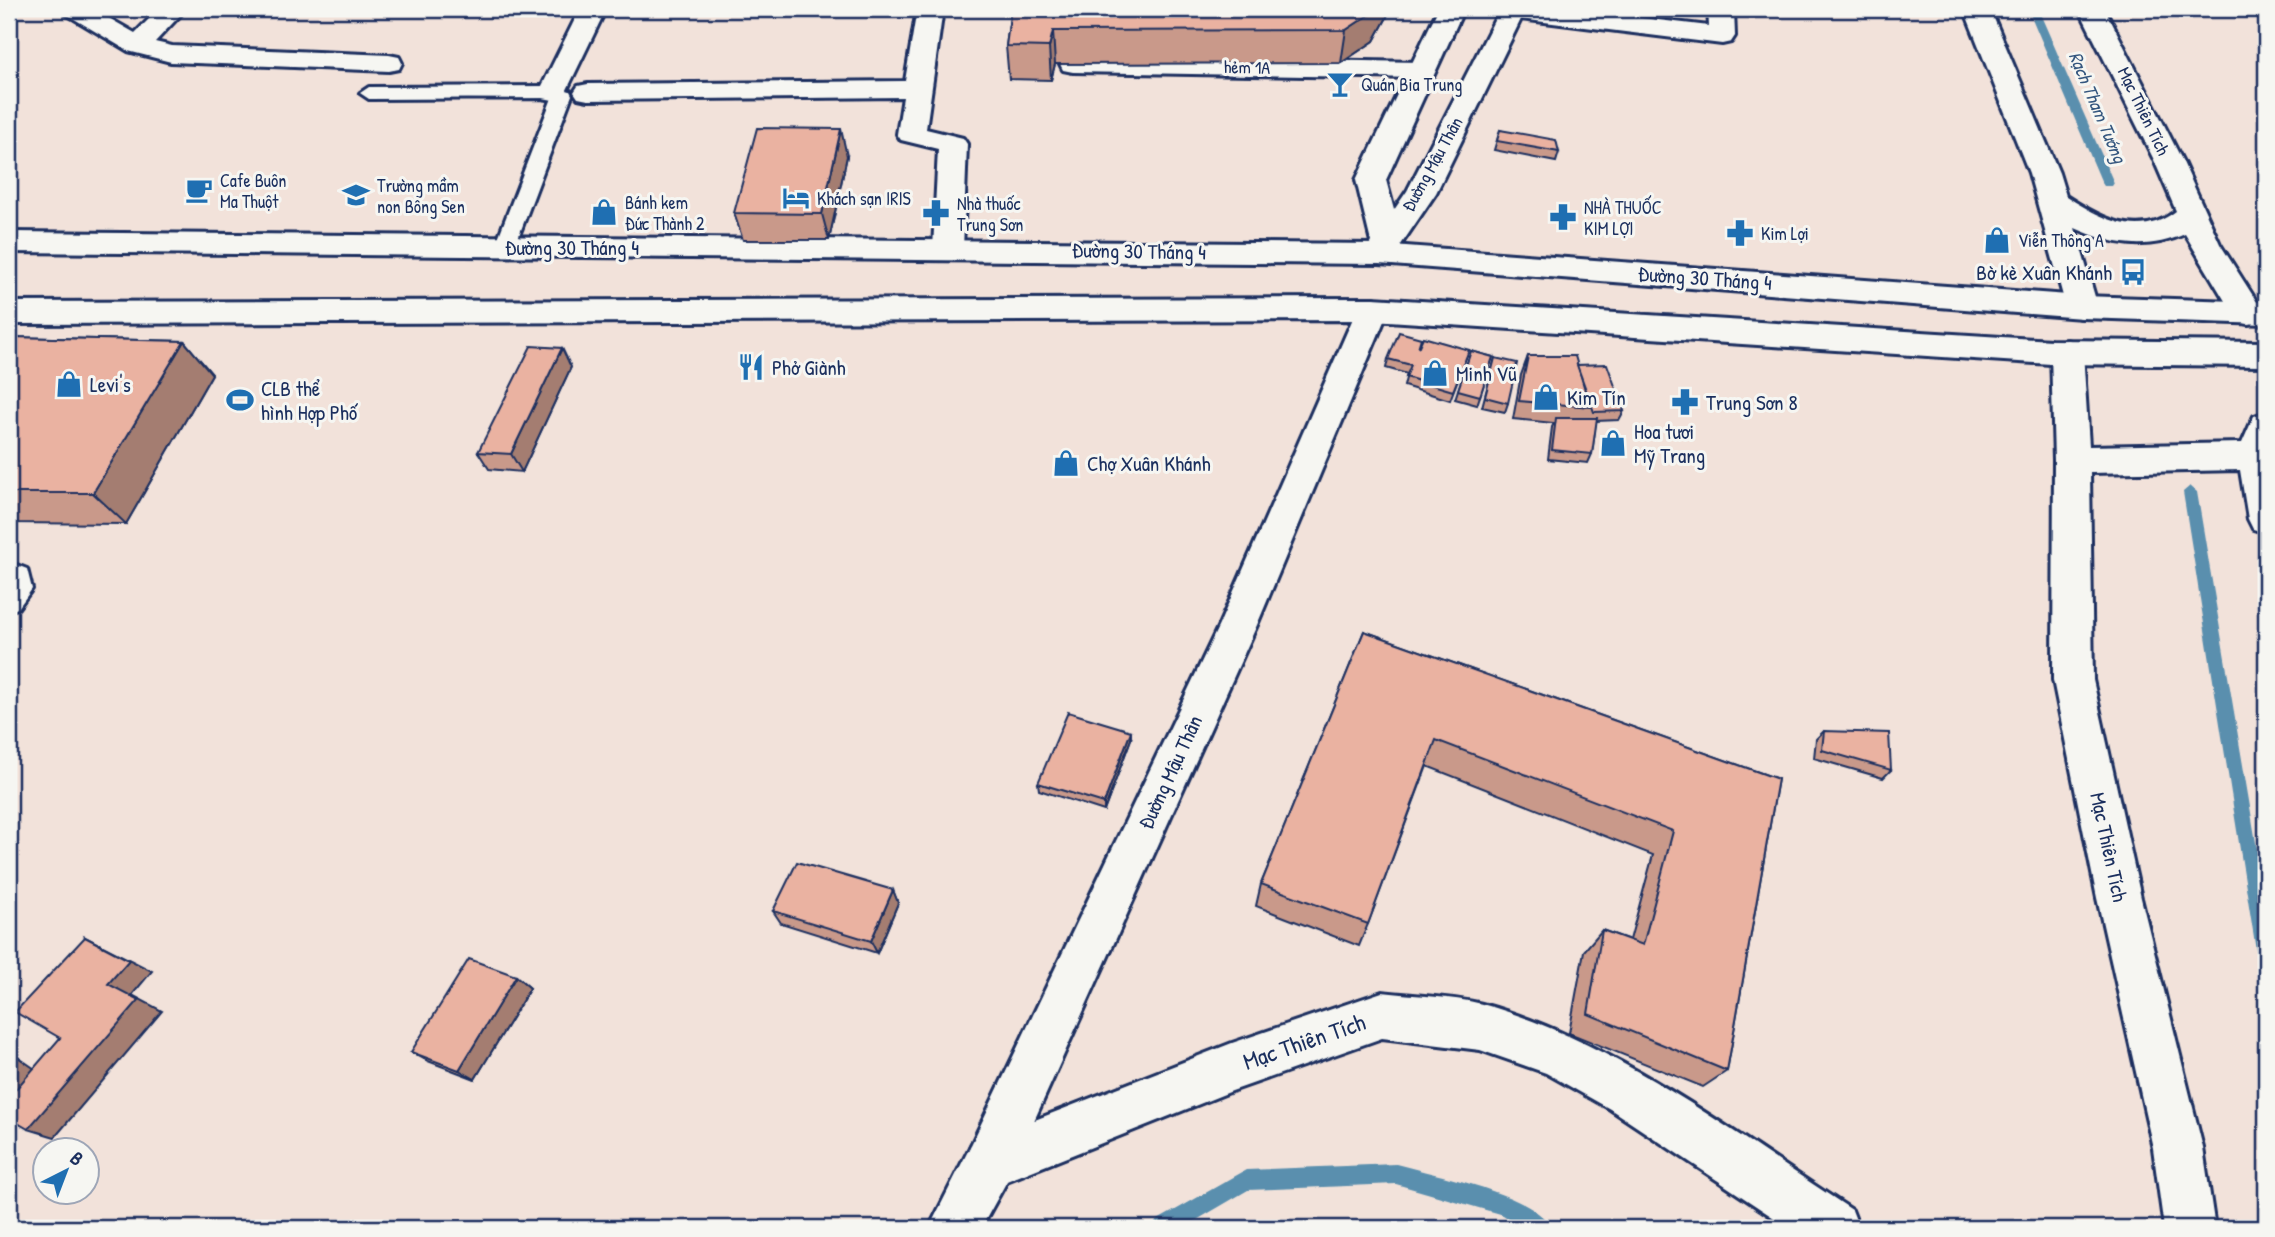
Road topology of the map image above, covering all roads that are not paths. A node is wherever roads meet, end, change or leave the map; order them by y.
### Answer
1 (75, 9) edge
2 (173, 9) edge
3 (593, 9) edge
4 (930, 9) edge
5 (1721, 9) edge
6 (1978, 9) edge
7 (2092, 9) edge
8 (1481, 19) edge
9 (137, 45) junction
10 (389, 63) dead end
11 (1073, 64) edge
12 (1421, 70) junction
13 (918, 89) junction
14 (554, 92) junction
15 (588, 92) dead end
16 (369, 93) dead end
17 (2053, 202) junction
18 (2192, 214) junction
19 (9, 242) edge
20 (505, 246) junction
21 (1382, 248) junction
22 (948, 249) junction
23 (2082, 307) junction
24 (1373, 309) junction
25 (9, 313) edge
26 (2257, 313) edge
27 (2067, 352) junction
28 (2266, 354) edge
29 (2261, 440) edge
30 (2072, 460) junction
31 (2266, 520) edge
32 (9, 572) edge
33 (9, 600) edge
34 (989, 1163) junction
35 (954, 1228) edge
36 (1834, 1228) edge
37 (2190, 1228) edge

1 - 9 street
2 - 9 street
3 - 14 street
4 - 13 street
5 - 8 street
6 - 17 street
7 - 18 street, Mạc Thiên Tích
8 - 12 street, Đường Mậu Thân
8 - 21 street, Đường Mậu Thân
9 - 10 street
11 - 12 street, hẻm 1A
12 - 21 street, Đường Mậu Thân
13 - 15 street
13 - 22 street
14 - 16 lane
14 - 20 lane
17 - 18 street
17 - 23 street
18 - 26 street, Mạc Thiên Tích
19 - 20 street, Đường 30 Tháng 4
20 - 22 street, Đường 30 Tháng 4
21 - 22 street, Đường 30 Tháng 4
21 - 23 street, Đường 30 Tháng 4
21 - 24 street, Đường Mậu Thân
23 - 26 street, Đường 30 Tháng 4
24 - 25 street
24 - 27 street
24 - 34 street, Đường Mậu Thân
27 - 28 street
27 - 30 street, Mạc Thiên Tích
29 - 30 street
29 - 31 street
30 - 37 street, Mạc Thiên Tích
32 - 33 lane
34 - 35 street, Đường Mậu Thân
34 - 36 street, Mạc Thiên Tích

